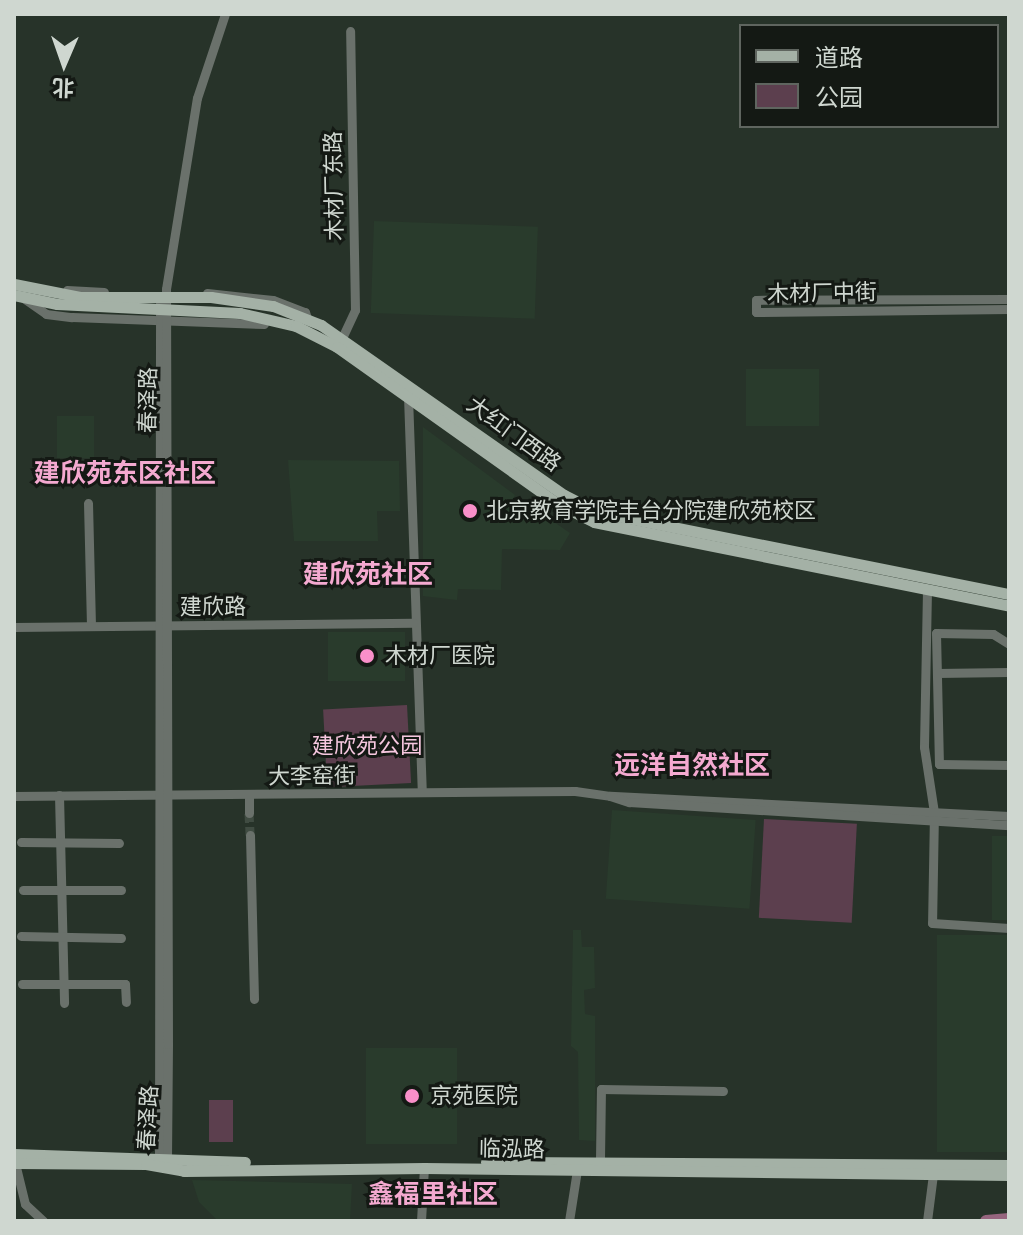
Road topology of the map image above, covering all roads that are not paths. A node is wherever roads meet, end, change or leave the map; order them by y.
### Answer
1 (222, 14) edge
2 (350, 31) dead end
3 (16, 291) edge
4 (1009, 299) edge
5 (163, 305) junction
6 (1009, 309) edge
7 (342, 338) junction
8 (408, 396) junction
9 (88, 503) dead end
10 (927, 590) junction
11 (1009, 594) edge
12 (1009, 606) edge
13 (413, 623) junction
14 (164, 625) junction
15 (91, 626) junction
16 (14, 627) edge
17 (1009, 644) edge
18 (1009, 672) edge
19 (937, 673) junction
20 (924, 747) junction
21 (938, 748) junction
22 (1009, 765) edge
23 (422, 792) junction
24 (163, 794) junction
25 (249, 794) junction
26 (59, 795) junction
27 (14, 796) edge
28 (249, 813) tunnel mouth
29 (934, 815) junction
30 (1009, 816) edge
31 (1009, 825) edge
32 (250, 835) tunnel mouth
33 (21, 842) dead end
34 (60, 842) junction
35 (119, 843) dead end
36 (23, 890) dead end
37 (61, 890) junction
38 (121, 890) dead end
39 (1009, 928) edge
40 (21, 936) dead end
41 (62, 937) junction
42 (121, 938) dead end
43 (22, 984) dead end
44 (64, 984) junction
45 (254, 999) dead end
46 (126, 1002) dead end
47 (64, 1003) dead end
48 (723, 1091) dead end
49 (600, 1159) junction
50 (14, 1160) edge
51 (162, 1161) junction
52 (1009, 1165) edge
53 (424, 1168) junction
54 (577, 1170) junction
55 (933, 1174) junction
56 (1009, 1175) edge
57 (43, 1221) edge
58 (421, 1221) edge
59 (569, 1221) edge
60 (927, 1221) edge

1 - 5 street, 春泽路
2 - 7 street, 木材厂东路
3 - 5 main road, 大红门西路
3 - 5 street
4 - 6 street, 木材厂中街
5 - 7 main road, 大红门西路
5 - 8 main road, 大红门西路
5 - 14 street, 春泽路
7 - 11 main road, 大红门西路
8 - 10 main road, 大红门西路
8 - 13 street
9 - 15 street
10 - 12 main road, 大红门西路
10 - 20 street
13 - 14 street, 建欣路
13 - 23 street
14 - 15 street, 建欣路
14 - 24 street, 春泽路
15 - 16 street, 建欣路
17 - 19 street
18 - 19 street
19 - 21 street
20 - 21 street
20 - 29 street
21 - 22 street
23 - 25 street, 大李窑街
23 - 29 street, 大李窑街
24 - 25 street, 大李窑街
24 - 26 street, 大李窑街
24 - 51 street, 春泽路
25 - 28 street
26 - 27 street, 大李窑街
26 - 34 street
29 - 30 street, 大李窑街
29 - 31 street, 大李窑街
29 - 39 street
32 - 45 street
33 - 34 street
34 - 35 street
34 - 37 street
36 - 37 street
37 - 38 street
37 - 41 street
40 - 41 street
41 - 42 street
41 - 44 street
43 - 44 street
44 - 46 street
44 - 47 street
48 - 49 street
49 - 51 main road, 临泓路
49 - 52 main road, 临泓路
50 - 51 main road, 临泓路
50 - 57 street
51 - 53 main road, 临泓路
53 - 54 main road, 临泓路
53 - 58 street
54 - 55 main road, 临泓路
54 - 59 street
55 - 56 main road, 临泓路
55 - 60 street

